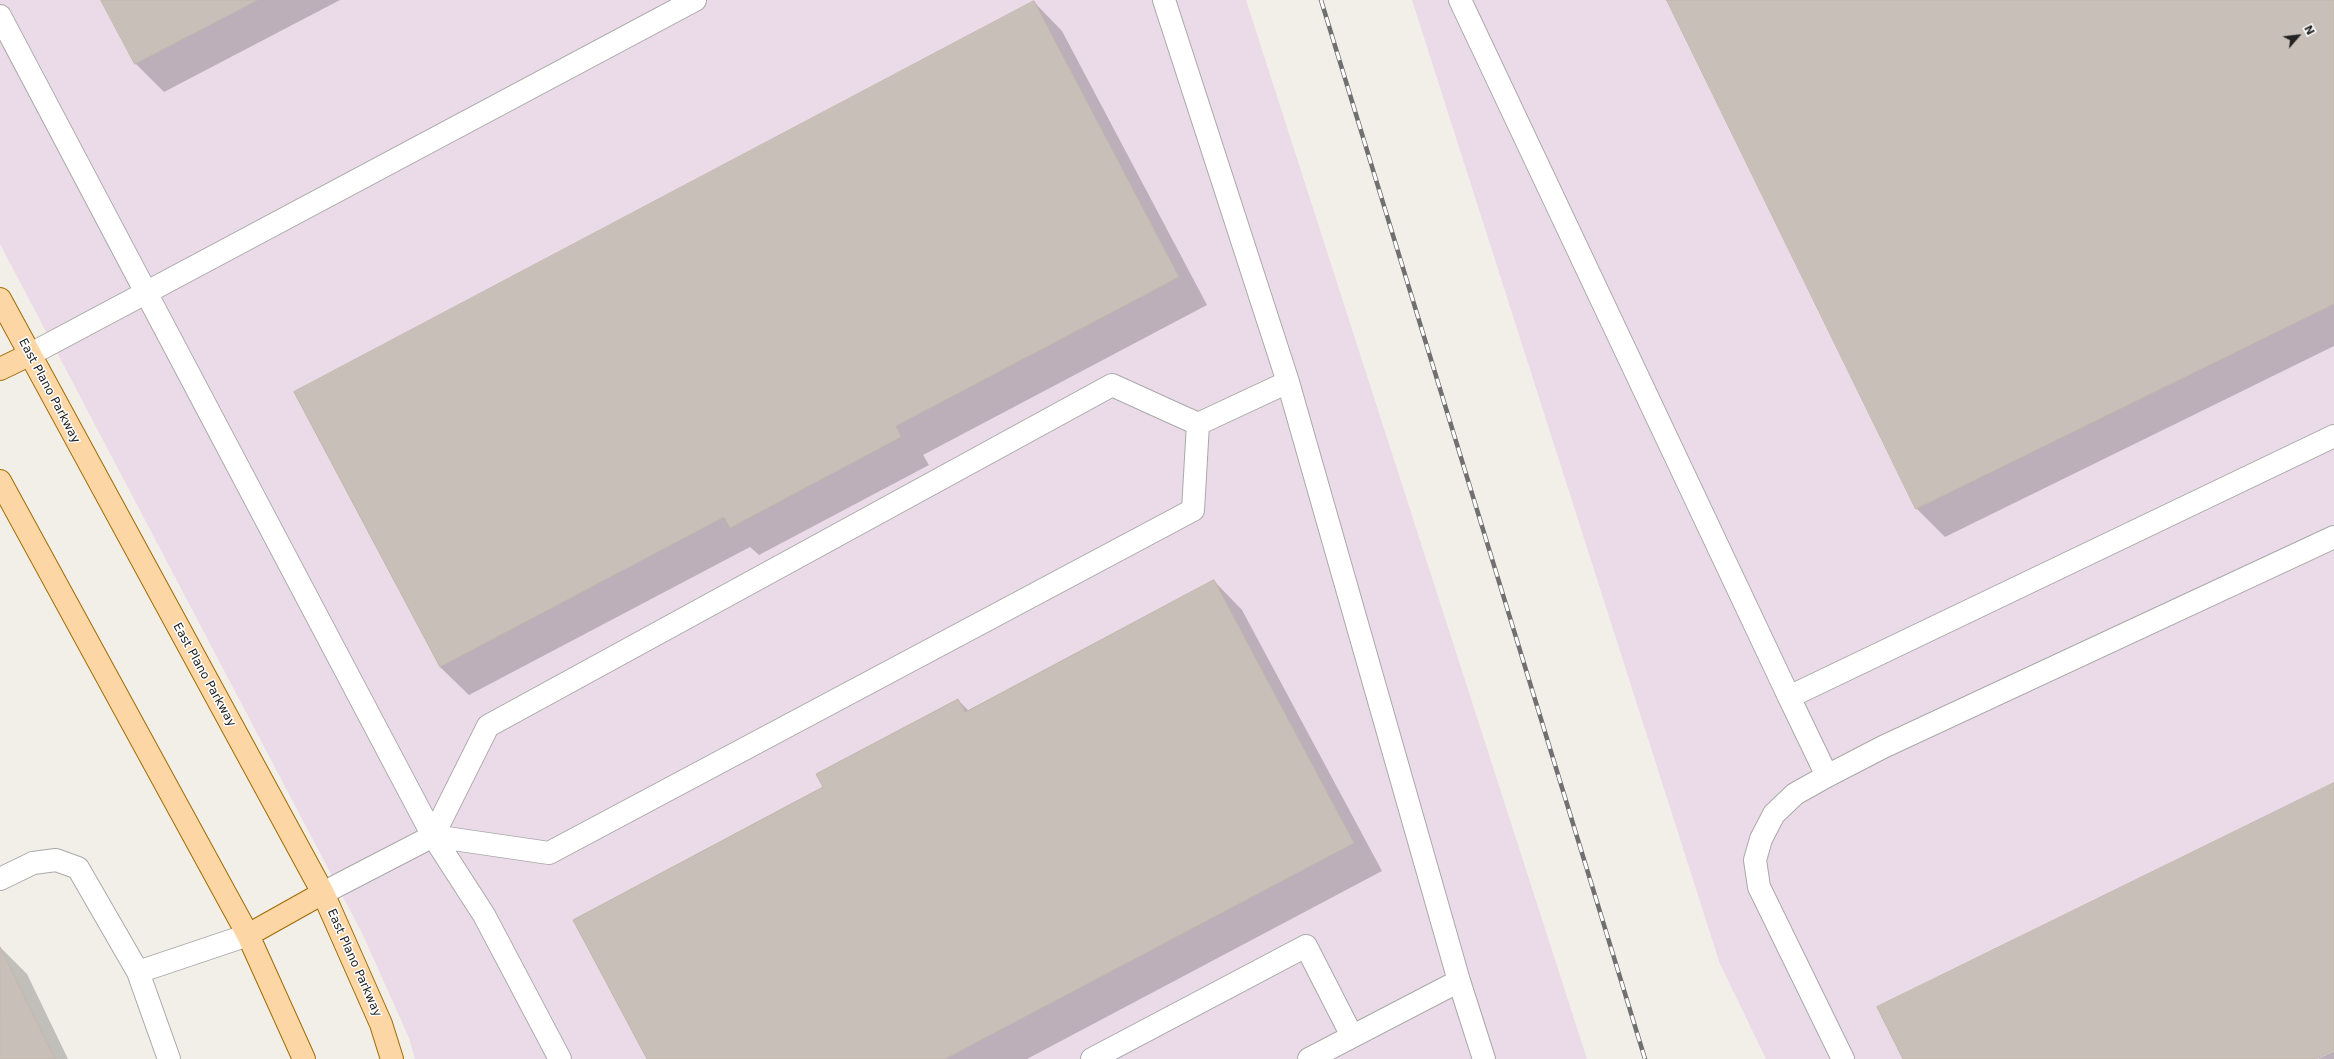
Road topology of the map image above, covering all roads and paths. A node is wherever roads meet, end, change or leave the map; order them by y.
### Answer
1 (695, 0) edge
2 (1164, 0) edge
3 (1460, 0) edge
4 (0, 16) edge
5 (144, 292) junction
6 (0, 299) edge
7 (29, 354) junction
8 (0, 369) edge
9 (1288, 382) junction
10 (1198, 424) junction
11 (2334, 436) edge
12 (0, 481) edge
13 (2334, 537) edge
14 (1789, 697) junction
15 (1828, 776) junction
16 (433, 836) junction
17 (0, 879) edge
18 (323, 893) junction
19 (248, 935) junction
20 (138, 972) junction
21 (1459, 981) junction
22 (1352, 1036) junction
23 (169, 1059) edge
24 (304, 1059) edge
25 (392, 1059) edge
26 (560, 1059) edge
27 (1092, 1059) edge
28 (1309, 1059) edge
29 (1484, 1059) edge
30 (1843, 1059) edge

1 - 5 lane
2 - 9 lane
3 - 14 lane
4 - 5 lane
5 - 7 lane
5 - 16 lane
6 - 7 main road, East Plano Parkway
7 - 8 main road
7 - 18 main road, East Plano Parkway
9 - 10 lane
9 - 21 lane
10 - 16 lane
10 - 16 lane
11 - 14 lane
12 - 19 main road
13 - 15 lane
14 - 15 lane
15 - 30 lane
16 - 18 lane
16 - 26 lane
17 - 20 lane
18 - 19 main road
18 - 25 main road, East Plano Parkway
19 - 20 lane
19 - 24 main road
20 - 23 lane
21 - 22 lane
21 - 29 lane
22 - 27 lane
22 - 28 lane

